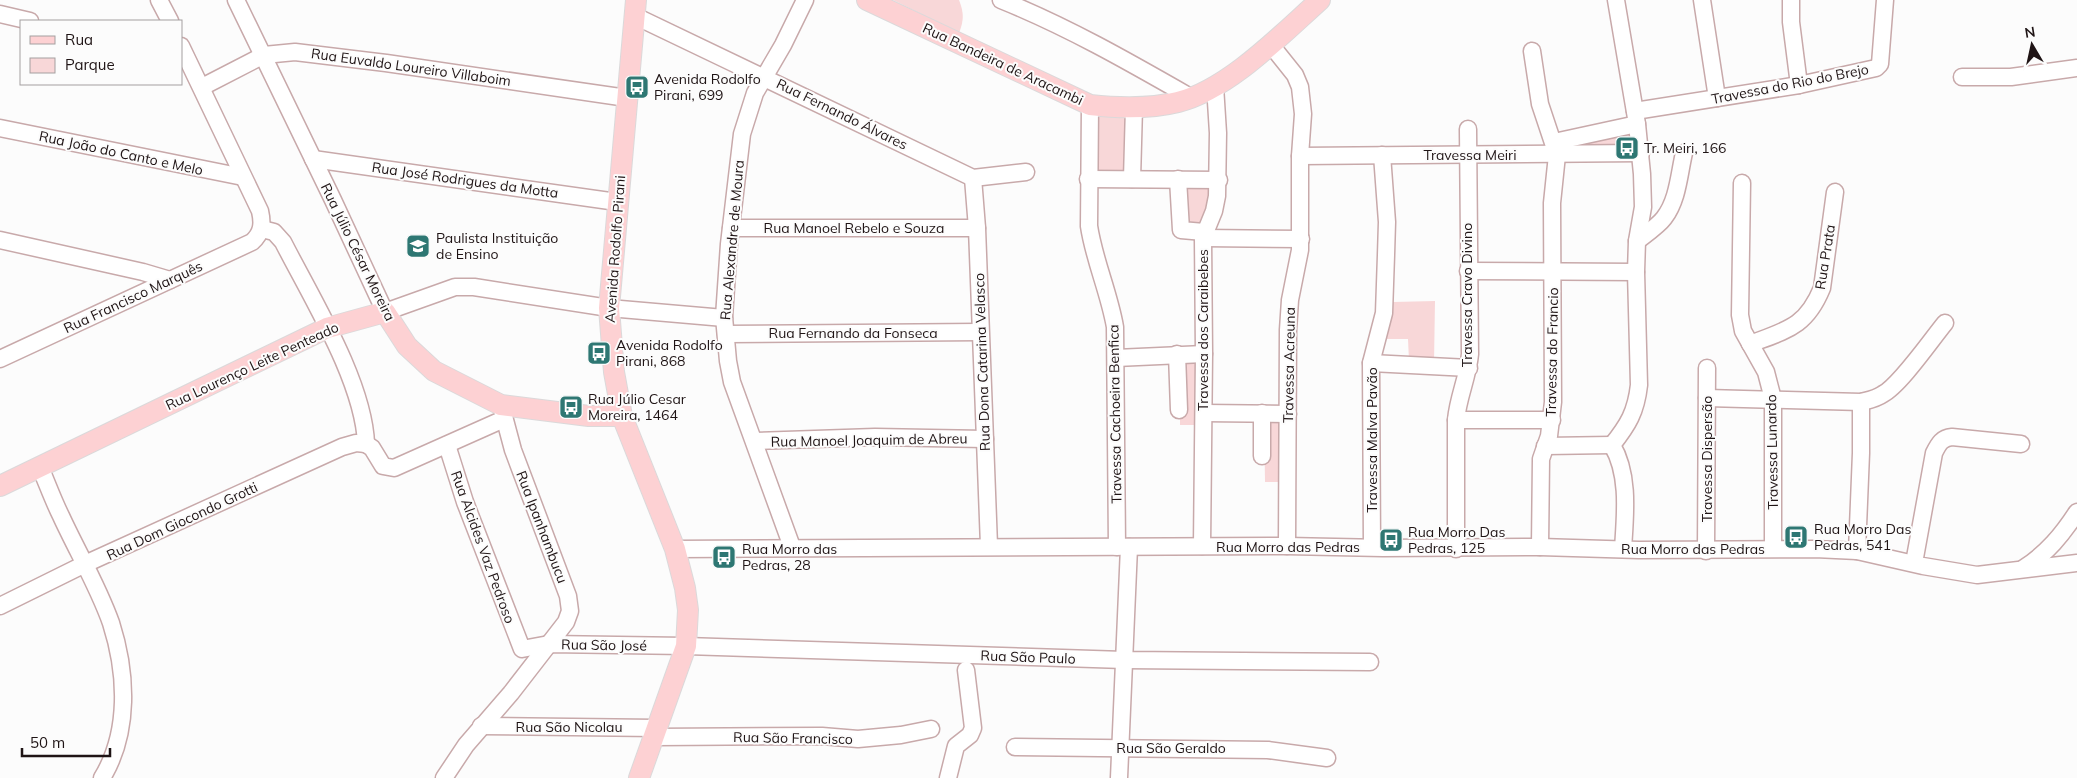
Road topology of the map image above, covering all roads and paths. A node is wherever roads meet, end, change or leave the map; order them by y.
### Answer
1 (159, 0) edge
2 (236, 0) edge
3 (805, 0) edge
4 (867, 0) edge
5 (1002, 0) edge
6 (1319, 0) edge
7 (1616, 0) edge
8 (1702, 0) edge
9 (1792, 0) edge
10 (1885, 0) edge
11 (636, 8) edge
12 (0, 14) edge
13 (26, 20) edge
14 (169, 20) edge
15 (1271, 45) junction
16 (182, 48) edge
17 (1532, 51) dead end
18 (264, 55) junction
19 (2077, 68) edge
20 (764, 77) junction
21 (1962, 77) dead end
22 (1799, 85) junction
23 (1215, 86) junction
24 (202, 87) junction
25 (628, 98) junction
26 (1192, 98) junction
27 (1717, 98) junction
28 (1090, 104) junction
29 (1134, 107) junction
30 (1636, 118) junction
31 (0, 128) edge
32 (1468, 130) dead end
33 (1556, 148) junction
34 (1640, 153) junction
35 (1684, 153) dead end
36 (1382, 155) junction
37 (1467, 155) junction
38 (1300, 156) junction
39 (313, 159) junction
40 (1026, 172) dead end
41 (243, 177) junction
42 (973, 178) junction
43 (1088, 178) junction
44 (1132, 179) junction
45 (1178, 179) junction
46 (1219, 180) junction
47 (1742, 183) dead end
48 (1835, 192) dead end
49 (617, 202) junction
50 (731, 228) junction
51 (977, 228) junction
52 (262, 229) junction
53 (1204, 235) junction
54 (0, 240) edge
55 (1300, 240) junction
56 (1637, 241) junction
57 (1468, 271) junction
58 (1553, 272) junction
59 (1636, 272) junction
60 (170, 280) junction
61 (609, 308) junction
62 (385, 312) junction
63 (724, 318) junction
64 (1945, 323) dead end
65 (327, 328) junction
66 (980, 332) junction
67 (726, 334) junction
68 (1750, 344) junction
69 (1177, 354) junction
70 (1204, 354) junction
71 (3, 355) edge
72 (1116, 358) junction
73 (1371, 363) junction
74 (1469, 368) junction
75 (1707, 368) dead end
76 (1707, 398) junction
77 (1774, 399) junction
78 (1861, 402) junction
79 (1179, 410) dead end
80 (502, 412) junction
81 (1204, 413) junction
82 (1262, 413) junction
83 (1288, 414) junction
84 (622, 416) junction
85 (1456, 420) junction
86 (1552, 420) junction
87 (985, 439) junction
88 (754, 441) junction
89 (366, 444) junction
90 (2021, 444) dead end
91 (447, 445) junction
92 (1612, 445) junction
93 (1545, 446) junction
94 (1262, 456) dead end
95 (40, 467) junction
96 (0, 486) edge
97 (2077, 512) edge
98 (989, 546) junction
99 (1202, 546) junction
100 (1286, 546) junction
101 (792, 547) junction
102 (1123, 547) junction
103 (1372, 547) junction
104 (1540, 548) junction
105 (1773, 548) junction
106 (675, 549) junction
107 (1456, 549) junction
108 (1624, 549) junction
109 (1706, 550) junction
110 (1857, 551) junction
111 (1914, 563) junction
112 (2077, 563) edge
113 (86, 564) junction
114 (2024, 568) junction
115 (0, 606) edge
116 (549, 644) junction
117 (686, 646) junction
118 (522, 649) joint
119 (1124, 660) junction
120 (1370, 662) dead end
121 (966, 670) dead end
122 (481, 726) junction
123 (931, 729) dead end
124 (656, 732) junction
125 (1015, 747) dead end
126 (1119, 749) junction
127 (1327, 758) dead end
128 (102, 778) edge
129 (444, 778) edge
130 (639, 778) edge
131 (948, 778) edge
132 (1119, 778) edge

1 - 14 street
2 - 18 street, Rua Júlio César Moreira
3 - 20 street, Rua Alexandre de Moura
4 - 28 main road, Rua Bandeira de Aracambi
5 - 26 street
6 - 15 main road, Rua Bandeira de Aracambi
7 - 30 street
8 - 27 street
9 - 22 street
10 - 22 street, Travessa do Rio do Brejo
11 - 20 street, Rua Fernando Álvares
11 - 25 main road, Avenida Rodolfo Pirani
12 - 13 street
15 - 23 main road, Rua Bandeira de Aracambi
15 - 38 street, Travessa Acreuna
16 - 24 street
17 - 33 street
18 - 24 street, Rua Euvaldo Loureiro Villaboim
18 - 25 street, Rua Euvaldo Loureiro Villaboim
18 - 39 street, Rua Júlio César Moreira
19 - 21 street
20 - 42 street, Rua Fernando Álvares
20 - 50 street, Rua Alexandre de Moura
22 - 27 street, Travessa do Rio do Brejo
23 - 26 main road, Rua Bandeira de Aracambi
23 - 46 street, Travessa dos Caraibebes
24 - 41 street
25 - 49 main road, Avenida Rodolfo Pirani
26 - 29 main road, Rua Bandeira de Aracambi
27 - 30 street, Travessa do Rio do Brejo
28 - 29 main road, Rua Bandeira de Aracambi
28 - 43 street, Travessa Cachoeira Benfica
29 - 44 street
30 - 33 street, Travessa do Rio do Brejo
30 - 34 street
31 - 41 street, Rua João do Canto e Melo
32 - 37 street, Travessa Cravo Divino
33 - 34 street, Travessa Meiri
33 - 37 street, Travessa Meiri
33 - 58 street, Travessa do Francio
34 - 56 street
35 - 56 street
36 - 37 street, Travessa Meiri
36 - 38 street, Travessa Meiri
36 - 73 street, Travessa Malva Pavão
37 - 57 street, Travessa Cravo Divino
38 - 55 street, Travessa Acreuna
39 - 49 street, Rua José Rodrigues da Motta
39 - 62 street, Rua Júlio César Moreira
40 - 42 street
41 - 52 street
42 - 51 street, Rua Dona Catarina Velasco
43 - 44 street
43 - 72 street, Travessa Cachoeira Benfica
44 - 45 street
45 - 46 street
45 - 53 street
46 - 53 street, Travessa dos Caraibebes
47 - 68 street, Travessa Lunardo
48 - 68 street, Rua Prata
49 - 61 main road, Avenida Rodolfo Pirani
50 - 51 street, Rua Manoel Rebelo e Souza
50 - 63 street, Rua Alexandre de Moura
51 - 66 street, Rua Dona Catarina Velasco
52 - 60 street, Rua Francisco Marquês
52 - 65 street
53 - 55 street
53 - 70 street, Travessa dos Caraibebes
54 - 60 street
55 - 83 street, Travessa Acreuna
56 - 59 street
57 - 58 street
57 - 74 street, Travessa Cravo Divino
58 - 59 street
58 - 86 street, Travessa do Francio
59 - 92 street
60 - 71 street, Rua Francisco Marquês
61 - 62 street, Rua Lourenço Leite Penteado
61 - 63 street, Rua Lourenço Leite Penteado
61 - 84 main road, Avenida Rodolfo Pirani
62 - 65 main road, Rua Lourenço Leite Penteado
62 - 80 main road, Rua Júlio César Moreira
63 - 67 street, Rua Alexandre de Moura
64 - 78 street
65 - 89 street
65 - 95 main road, Rua Lourenço Leite Penteado
66 - 67 street, Rua Fernando da Fonseca
66 - 87 street, Rua Dona Catarina Velasco
67 - 88 street, Rua Alexandre de Moura
68 - 77 street, Travessa Lunardo
69 - 70 street
69 - 72 street
69 - 79 street
70 - 81 street, Travessa dos Caraibebes
72 - 102 street, Travessa Cachoeira Benfica
73 - 74 street
73 - 103 street, Travessa Malva Pavão
74 - 85 street, Travessa Cravo Divino
75 - 76 street, Travessa Dispersão
76 - 77 street
76 - 109 street, Travessa Dispersão
77 - 78 street
77 - 105 street, Travessa Lunardo
78 - 110 street
80 - 84 main road, Rua Júlio César Moreira
80 - 91 street
80 - 116 street, Rua Ipanhambucu
81 - 82 street
81 - 99 street, Travessa dos Caraibebes
82 - 83 street
82 - 94 street
83 - 100 street, Travessa Acreuna
84 - 106 main road, Avenida Rodolfo Pirani
85 - 86 street
85 - 107 street, Travessa Cravo Divino
86 - 93 street, Travessa do Francio
87 - 88 street, Rua Manoel Joaquim de Abreu
87 - 98 street, Rua Dona Catarina Velasco
88 - 101 street, Rua Alexandre de Moura
89 - 91 street
89 - 113 street, Rua Dom Giocondo Grotti
90 - 111 street
91 - 118 street, Rua Alcides Vaz Pedroso
92 - 93 street
92 - 108 street
93 - 104 street, Travessa do Francio
95 - 96 main road, Rua Lourenço Leite Penteado
95 - 113 street
97 - 114 street
98 - 101 street, Rua Morro das Pedras
98 - 102 street, Rua Morro das Pedras
99 - 100 street, Rua Morro das Pedras
99 - 102 street, Rua Morro das Pedras
100 - 103 street, Rua Morro das Pedras
101 - 106 street, Rua Morro das Pedras
102 - 119 street, Travessa Cachoeira Benfica
103 - 107 street, Rua Morro das Pedras
104 - 107 street, Rua Morro das Pedras
104 - 108 street, Rua Morro das Pedras
105 - 109 street, Rua Morro das Pedras
105 - 110 street, Rua Morro das Pedras
106 - 117 main road, Avenida Rodolfo Pirani
108 - 109 street, Rua Morro das Pedras
110 - 111 street, Rua Morro das Pedras
111 - 114 street, Rua Morro das Pedras
112 - 114 street, Rua Morro das Pedras
113 - 115 street, Rua Dom Giocondo Grotti
113 - 128 street
116 - 117 street, Rua São José
116 - 118 street, Rua São José
116 - 122 street, Rua Ipanhambucu
117 - 119 street, Rua São Paulo
117 - 124 main road, Avenida Rodolfo Pirani
119 - 120 street, Rua São Paulo
119 - 126 street, Travessa Cachoeira Benfica
121 - 131 street
122 - 124 street, Rua São Nicolau
122 - 129 street, Rua Ipanhambucu
123 - 124 street, Rua São Francisco
124 - 130 main road, Avenida Rodolfo Pirani
125 - 126 street, Rua São Geraldo
126 - 127 street, Rua São Geraldo
126 - 132 street, Travessa Cachoeira Benfica

